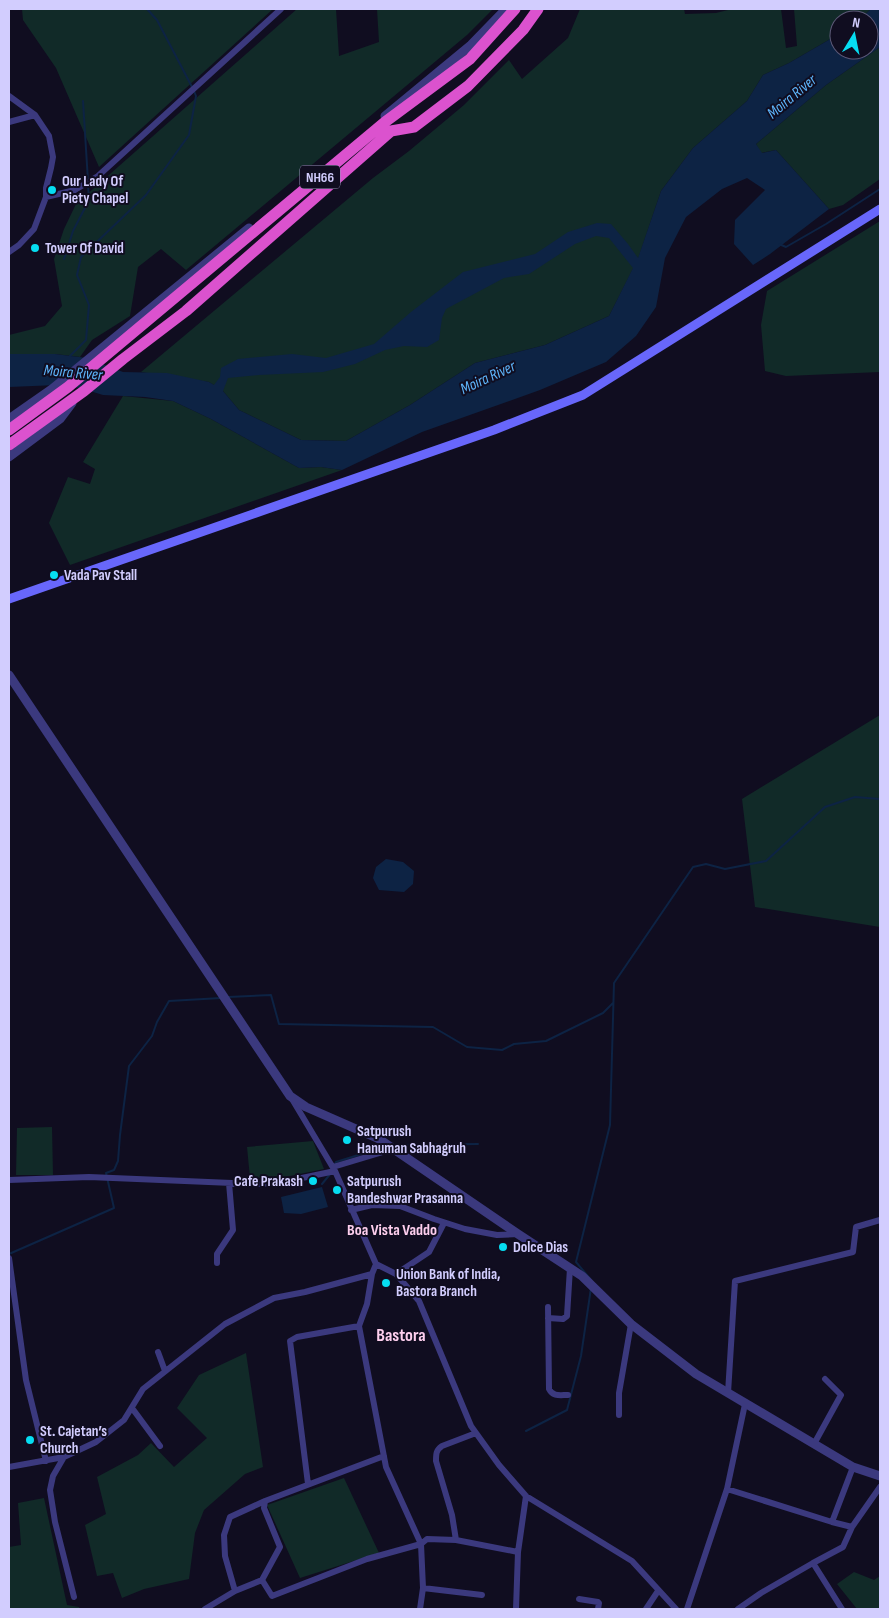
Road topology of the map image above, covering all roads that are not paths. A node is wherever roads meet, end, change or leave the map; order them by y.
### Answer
1 (281, 9) edge
2 (506, 9) edge
3 (515, 9) edge
4 (538, 9) edge
5 (9, 96) edge
6 (35, 114) junction
7 (9, 122) edge
8 (46, 197) junction
9 (880, 209) edge
10 (9, 252) edge
11 (118, 340) junction
12 (80, 394) junction
13 (9, 419) edge
14 (9, 430) edge
15 (9, 445) edge
16 (9, 457) edge
17 (9, 599) edge
18 (9, 675) edge
19 (290, 1096) junction
20 (390, 1147) junction
21 (333, 1170) junction
22 (9, 1180) edge
23 (229, 1183) junction
24 (351, 1210) junction
25 (880, 1220) edge
26 (444, 1223) junction
27 (518, 1234) junction
28 (9, 1258) edge
29 (217, 1263) dead end
30 (376, 1264) junction
31 (570, 1268) junction
32 (372, 1274) junction
33 (396, 1274) junction
34 (548, 1307) dead end
35 (548, 1318) junction
36 (631, 1324) junction
37 (359, 1326) junction
38 (158, 1352) dead end
39 (165, 1372) junction
40 (825, 1379) dead end
41 (728, 1393) junction
42 (568, 1395) dead end
43 (745, 1404) junction
44 (132, 1408) junction
45 (619, 1414) dead end
46 (476, 1433) junction
47 (814, 1444) junction
48 (160, 1446) dead end
49 (384, 1456) junction
50 (64, 1457) junction
51 (46, 1461) junction
52 (852, 1466) junction
53 (9, 1467) edge
54 (880, 1476) edge
55 (308, 1484) junction
56 (880, 1487) edge
57 (727, 1489) junction
58 (526, 1496) junction
59 (265, 1501) junction
60 (832, 1522) junction
61 (852, 1527) junction
62 (456, 1540) junction
63 (422, 1544) junction
64 (518, 1552) junction
65 (813, 1563) junction
66 (262, 1580) junction
67 (424, 1588) junction
68 (235, 1591) junction
69 (658, 1591) junction
70 (482, 1595) dead end
71 (74, 1597) dead end
72 (579, 1599) dead end
73 (205, 1609) edge
74 (420, 1609) edge
75 (516, 1609) edge
76 (598, 1609) edge
77 (646, 1609) edge
78 (676, 1609) edge
79 (687, 1609) edge
80 (738, 1609) edge
81 (842, 1609) edge

1 - 8 street
2 - 11 street
3 - 11 highway, NH66
4 - 12 highway, NH66
5 - 6 street
6 - 7 street
6 - 8 street
8 - 10 street
9 - 17 main road
11 - 13 street
11 - 14 highway, NH66
12 - 15 highway, NH66
12 - 16 street
18 - 19 street
19 - 20 street
19 - 21 street
20 - 21 street
20 - 27 street
21 - 23 street
21 - 24 street
22 - 23 street
23 - 29 street
24 - 26 street
24 - 30 street
25 - 41 street
26 - 27 street
26 - 33 street
27 - 31 street
28 - 51 street
30 - 32 street
30 - 33 street
31 - 35 street
31 - 36 street
32 - 37 street
32 - 39 street
33 - 46 street
34 - 35 street
35 - 42 street
36 - 41 street
36 - 45 street
37 - 49 street
37 - 55 street
38 - 39 street
39 - 44 street
40 - 47 street
41 - 43 street
43 - 47 street
43 - 57 street
44 - 48 street
44 - 50 street
46 - 58 street
46 - 62 street
47 - 52 street
49 - 55 street
49 - 63 street
50 - 51 street
50 - 71 street
51 - 53 street
52 - 54 street
52 - 60 street
55 - 59 street
56 - 61 street
57 - 60 street
57 - 79 street
58 - 64 street
58 - 69 street
59 - 66 street
59 - 68 street
60 - 61 street
61 - 65 street
62 - 63 street
62 - 64 street
63 - 66 street
63 - 67 street
64 - 75 street
65 - 80 street
65 - 81 street
66 - 68 street
67 - 70 street
67 - 74 street
68 - 73 street
69 - 77 street
69 - 78 street
72 - 76 street

